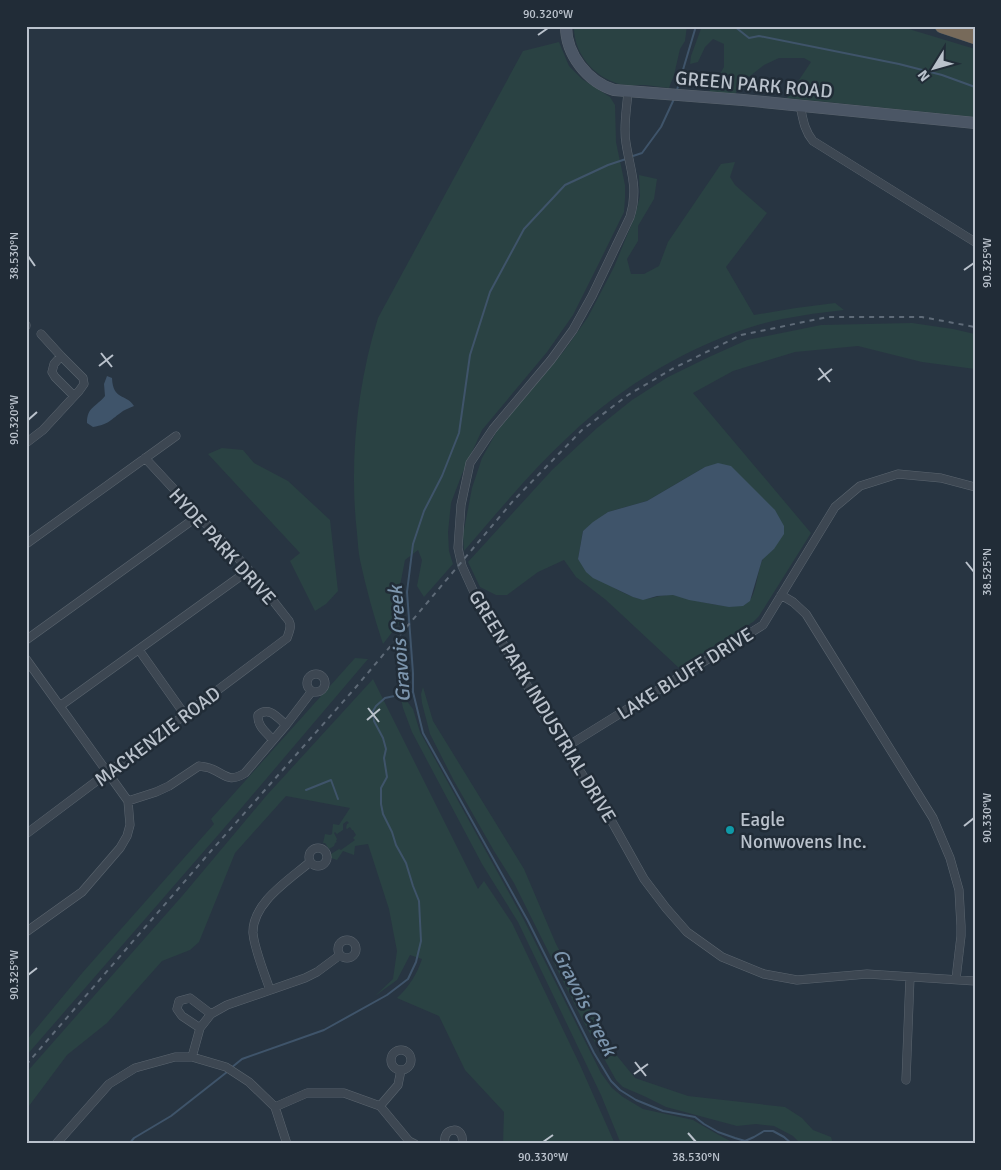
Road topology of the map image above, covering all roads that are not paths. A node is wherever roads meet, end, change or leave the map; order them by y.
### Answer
1 (566, 26) edge
2 (942, 26) edge
3 (975, 37) edge
4 (628, 91) junction
5 (800, 105) junction
6 (975, 123) edge
7 (975, 242) edge
8 (41, 334) dead end
9 (61, 356) junction
10 (74, 396) junction
11 (176, 436) dead end
12 (26, 443) edge
13 (144, 458) junction
14 (975, 487) edge
15 (198, 516) junction
16 (26, 544) edge
17 (249, 570) junction
18 (781, 595) junction
19 (287, 638) joint
20 (26, 640) edge
21 (138, 650) junction
22 (26, 659) edge
23 (312, 691) dead end
24 (60, 706) junction
25 (185, 715) junction
26 (286, 725) junction
27 (274, 740) junction
28 (566, 747) junction
29 (108, 773) junction
30 (128, 801) junction
31 (26, 834) edge
32 (310, 862) dead end
33 (26, 932) edge
34 (340, 955) dead end
35 (910, 977) junction
36 (956, 980) junction
37 (975, 980) edge
38 (270, 990) junction
39 (211, 1014) junction
40 (200, 1028) junction
41 (192, 1057) junction
42 (401, 1070) dead end
43 (906, 1080) dead end
44 (380, 1106) junction
45 (275, 1107) junction
46 (56, 1144) edge
47 (287, 1144) edge
48 (415, 1144) edge
49 (444, 1144) edge
50 (462, 1144) edge

1 - 4 street, GREEN PARK ROAD
2 - 3 highway
4 - 5 street, GREEN PARK ROAD
4 - 28 street, GREEN PARK INDUSTRIAL DRIVE
5 - 6 street, GREEN PARK ROAD
5 - 7 street
8 - 9 street
9 - 10 street
9 - 10 street
10 - 12 street
11 - 13 street
13 - 15 street, HYDE PARK DRIVE
13 - 16 street
14 - 18 street, LAKE BLUFF DRIVE
15 - 17 street, HYDE PARK DRIVE
15 - 20 street
17 - 19 street, HYDE PARK DRIVE
17 - 21 street
18 - 28 street, LAKE BLUFF DRIVE
18 - 36 street
19 - 25 street, MACKENZIE ROAD
21 - 24 street
21 - 25 street
22 - 24 street
23 - 26 street
24 - 29 street
25 - 29 street, MACKENZIE ROAD
26 - 27 street
26 - 27 street
27 - 30 street
28 - 35 street, GREEN PARK INDUSTRIAL DRIVE
29 - 30 street
29 - 31 street, MACKENZIE ROAD
30 - 33 street
32 - 38 street
34 - 38 street
35 - 36 street, GREEN PARK INDUSTRIAL DRIVE
35 - 43 street
36 - 37 street, GREEN PARK INDUSTRIAL DRIVE
38 - 39 street
39 - 40 street
39 - 40 street
40 - 41 street
41 - 45 street
41 - 46 street
42 - 44 street
44 - 45 street
44 - 48 street
45 - 47 street
49 - 50 street

